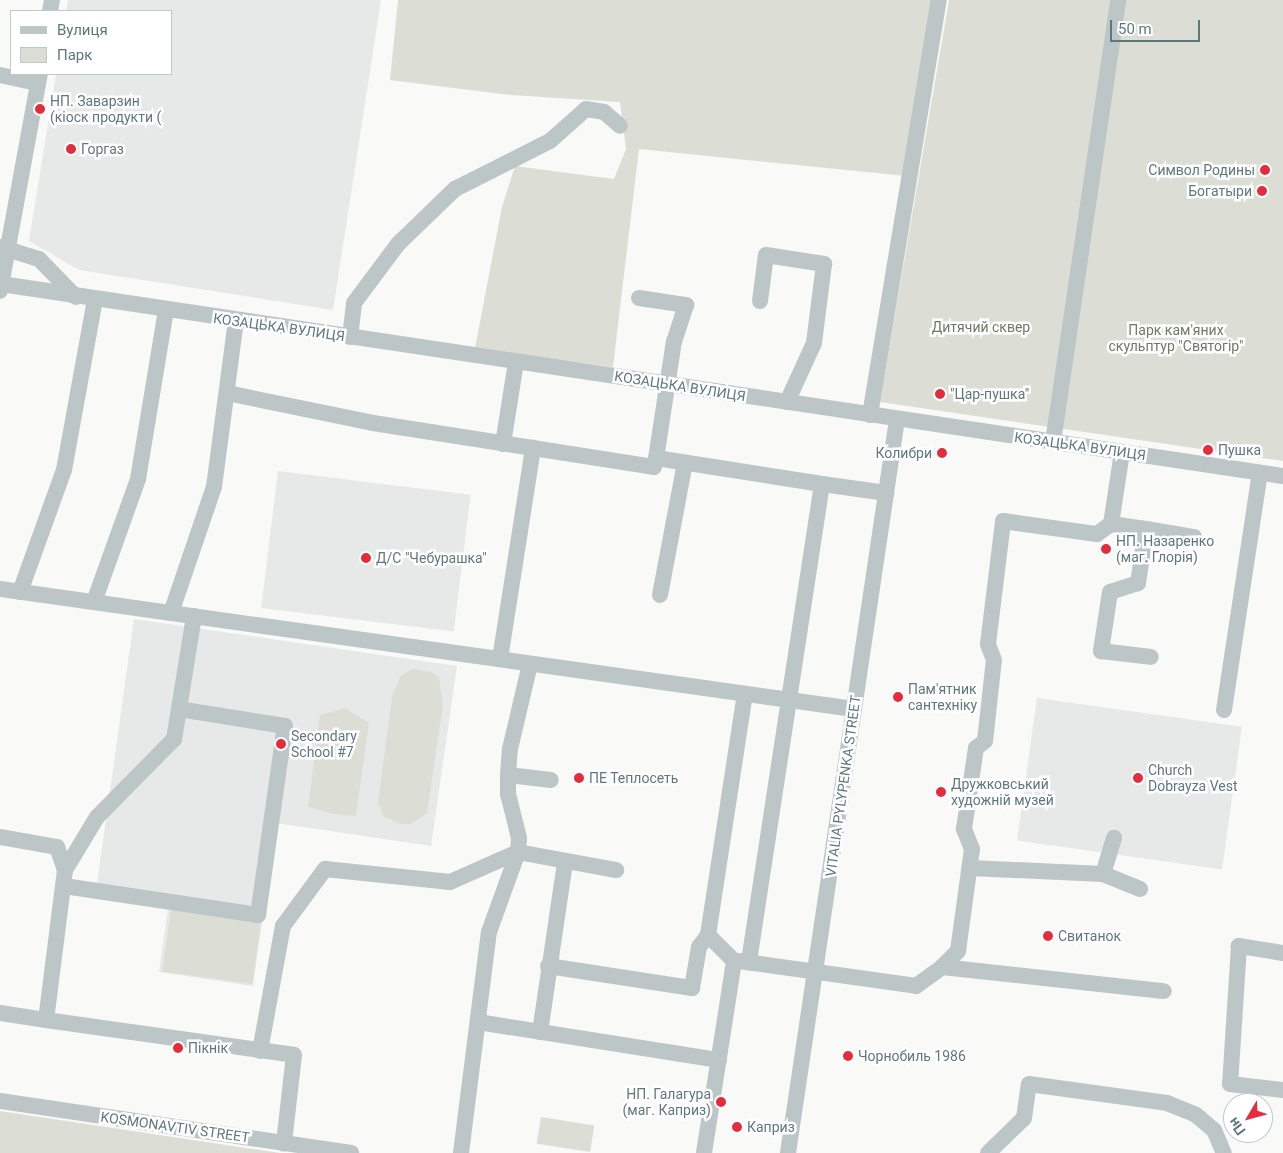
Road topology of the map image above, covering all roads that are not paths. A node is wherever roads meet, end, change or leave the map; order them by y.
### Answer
1 (939, 0) edge
2 (1118, 0) edge
3 (0, 75) edge
4 (39, 79) edge
5 (620, 126) dead end
6 (5, 248) edge
7 (1, 288) edge
8 (76, 297) junction
9 (640, 298) dead end
10 (95, 300) junction
11 (760, 301) dead end
12 (166, 310) junction
13 (236, 320) junction
14 (350, 337) junction
15 (516, 362) junction
16 (667, 383) junction
17 (226, 393) junction
18 (787, 402) junction
19 (870, 415) junction
20 (897, 418) junction
21 (1053, 442) junction
22 (504, 444) junction
23 (533, 448) junction
24 (1122, 452) junction
25 (656, 458) junction
26 (685, 463) junction
27 (1260, 473) junction
28 (1283, 476) edge
29 (822, 484) junction
30 (886, 494) junction
31 (1111, 524) junction
32 (1146, 530) junction
33 (1194, 537) dead end
34 (0, 589) edge
35 (20, 592) junction
36 (660, 595) dead end
37 (94, 602) junction
38 (171, 613) junction
39 (194, 616) junction
40 (1151, 657) dead end
41 (500, 659) junction
42 (530, 664) junction
43 (745, 694) junction
44 (789, 700) junction
45 (179, 709) junction
46 (854, 709) junction
47 (1224, 710) dead end
48 (508, 775) junction
49 (551, 780) dead end
50 (0, 837) edge
51 (1114, 838) dead end
52 (518, 852) junction
53 (565, 862) junction
54 (970, 868) junction
55 (616, 870) dead end
56 (1103, 874) junction
57 (64, 878) junction
58 (1140, 889) dead end
59 (708, 934) junction
60 (1283, 953) edge
61 (742, 962) junction
62 (548, 966) junction
63 (942, 967) junction
64 (815, 971) junction
65 (1164, 991) dead end
66 (0, 1013) edge
67 (46, 1020) junction
68 (478, 1022) junction
69 (540, 1032) junction
70 (260, 1051) junction
71 (719, 1060) junction
72 (1283, 1090) edge
73 (0, 1102) edge
74 (284, 1143) junction
75 (351, 1153) edge
76 (462, 1153) edge
77 (704, 1153) edge
78 (788, 1153) edge
79 (988, 1153) edge
80 (1224, 1153) edge

1 - 19 street
2 - 21 street
3 - 4 street
4 - 6 street
5 - 14 street
6 - 7 street
6 - 8 street
7 - 8 street, КОЗАЦЬКА ВУЛИЦЯ
8 - 10 street, КОЗАЦЬКА ВУЛИЦЯ
9 - 16 street
10 - 12 street, КОЗАЦЬКА ВУЛИЦЯ
10 - 35 street
11 - 18 street
12 - 13 street, КОЗАЦЬКА ВУЛИЦЯ
12 - 37 street
13 - 14 street, КОЗАЦЬКА ВУЛИЦЯ
13 - 17 street
14 - 15 street, КОЗАЦЬКА ВУЛИЦЯ
15 - 16 street, КОЗАЦЬКА ВУЛИЦЯ
15 - 22 street
16 - 18 street, КОЗАЦЬКА ВУЛИЦЯ
16 - 25 street
17 - 22 street
17 - 38 street
18 - 19 street, КОЗАЦЬКА ВУЛИЦЯ
19 - 20 street, КОЗАЦЬКА ВУЛИЦЯ
20 - 21 street, КОЗАЦЬКА ВУЛИЦЯ
20 - 30 street, VITALIA PYLYPENKA STREET
21 - 24 street, КОЗАЦЬКА ВУЛИЦЯ
22 - 23 street
23 - 25 street
23 - 41 street
24 - 27 street, КОЗАЦЬКА ВУЛИЦЯ
24 - 31 street
25 - 26 street
26 - 29 street
26 - 36 street
27 - 28 street, КОЗАЦЬКА ВУЛИЦЯ
27 - 47 street
29 - 30 street
29 - 44 street
30 - 46 street, VITALIA PYLYPENKA STREET
31 - 32 street
31 - 54 street
32 - 33 street
32 - 40 street
34 - 35 street
35 - 37 street
37 - 38 street
38 - 39 street
39 - 41 street
39 - 45 street
41 - 42 street
42 - 43 street
42 - 48 street
43 - 44 street
43 - 59 street
44 - 46 street
44 - 61 street
45 - 57 street
45 - 57 street
46 - 64 street, VITALIA PYLYPENKA STREET
48 - 49 street
48 - 52 street
50 - 57 street
51 - 56 street
52 - 53 street
52 - 68 street
52 - 70 street
53 - 55 street
53 - 62 street
54 - 56 street
54 - 63 street
56 - 58 street
57 - 67 street
59 - 61 street
59 - 62 street
60 - 72 street
61 - 64 street
61 - 71 street
62 - 69 street
63 - 64 street
63 - 65 street
64 - 78 street, VITALIA PYLYPENKA STREET
66 - 67 street
67 - 70 street
68 - 69 street
68 - 76 street
69 - 71 street
70 - 74 street
71 - 77 street
73 - 74 street, KOSMONAVTIV STREET
74 - 75 street, KOSMONAVTIV STREET
79 - 80 street

